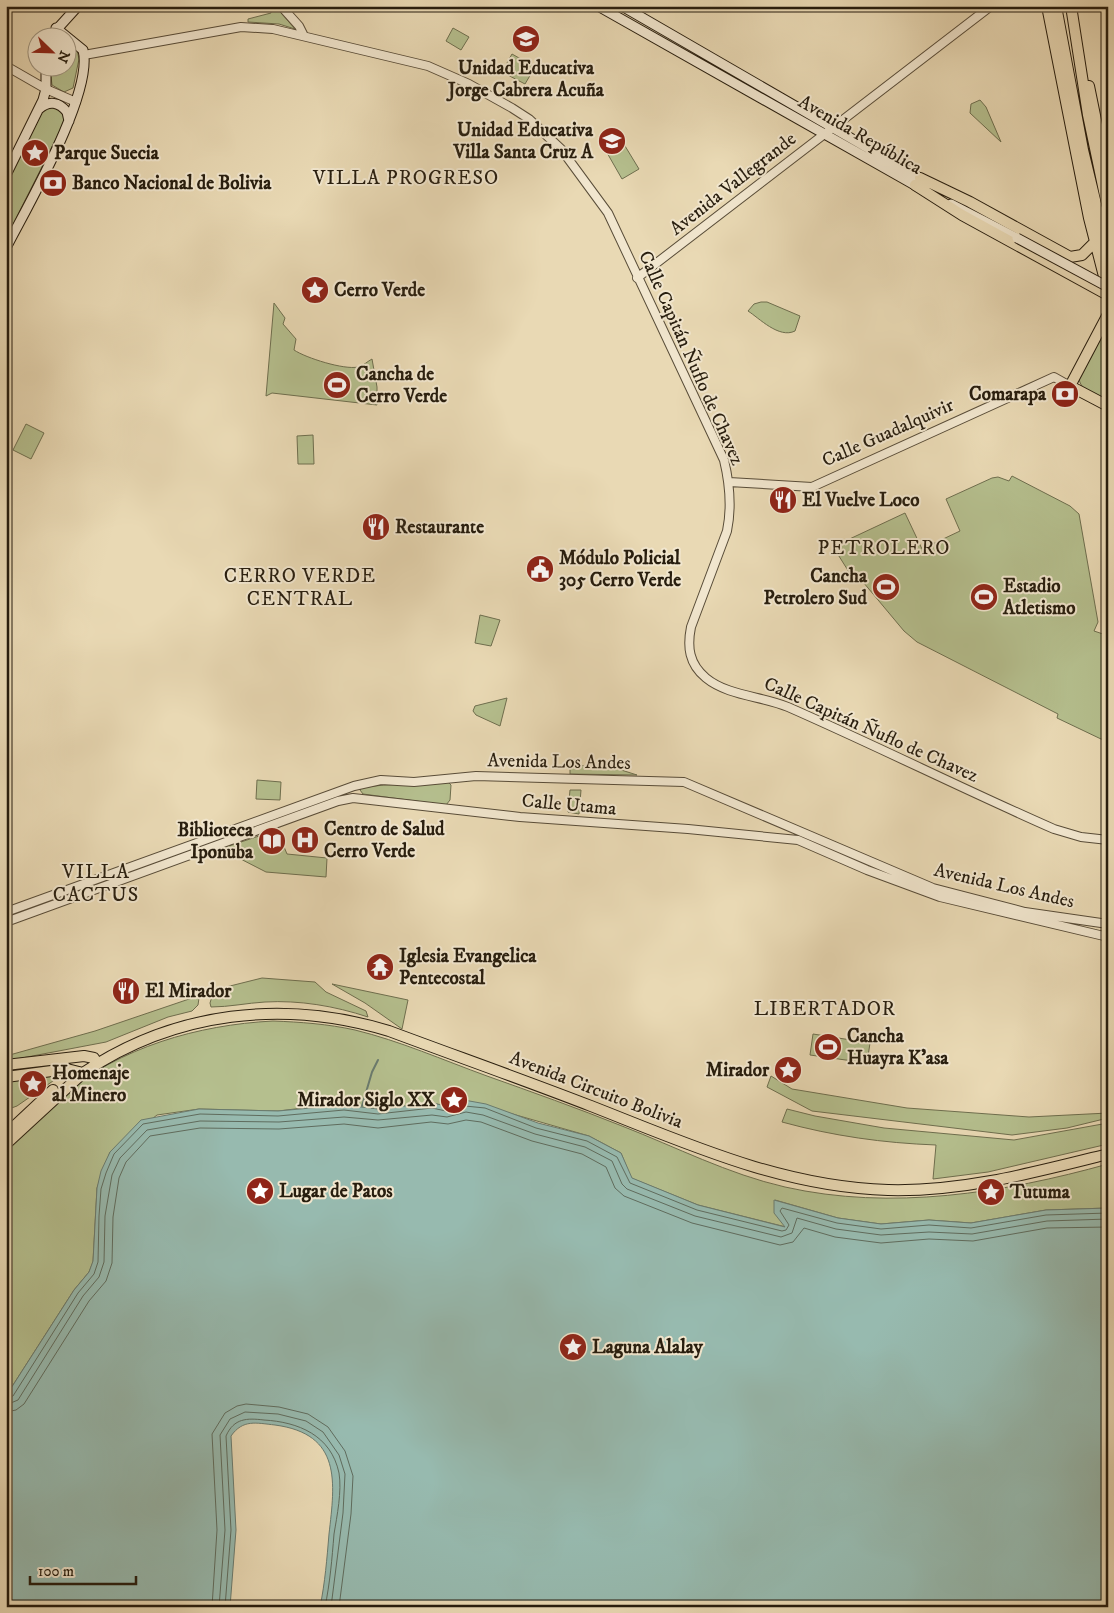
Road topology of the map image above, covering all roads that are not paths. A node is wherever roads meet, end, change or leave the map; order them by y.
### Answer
1 (78, 6) edge
2 (281, 6) edge
3 (598, 6) edge
4 (622, 6) edge
5 (991, 6) edge
6 (1047, 6) edge
7 (1056, 6) edge
8 (1070, 6) edge
9 (1076, 6) edge
10 (56, 28) edge
11 (304, 36) junction
12 (78, 44) edge
13 (84, 55) junction
14 (6, 66) edge
15 (46, 78) edge
16 (46, 89) junction
17 (76, 102) junction
18 (38, 110) junction
19 (69, 124) junction
20 (833, 127) junction
21 (825, 133) junction
22 (6, 175) edge
23 (918, 181) junction
24 (1101, 185) edge
25 (1108, 210) edge
26 (1094, 242) junction
27 (6, 248) edge
28 (1108, 254) edge
29 (637, 278) junction
30 (1108, 286) edge
31 (1108, 294) edge
32 (1108, 314) edge
33 (1070, 386) junction
34 (1108, 406) edge
35 (729, 482) junction
36 (798, 840) joint
37 (1108, 840) edge
38 (6, 912) edge
39 (6, 922) edge
40 (1108, 924) edge
41 (1108, 936) edge
42 (97, 1063) junction
43 (6, 1065) edge
44 (83, 1073) junction
45 (6, 1077) edge
46 (6, 1134) edge
47 (6, 1144) edge
48 (1108, 1154) edge

1 - 10 main road
2 - 11 street
3 - 21 main road, Avenida República
4 - 20 main road, Avenida República
5 - 20 street, Avenida Vallegrande
6 - 26 main road
7 - 24 main road
8 - 24 main road
9 - 24 main road
11 - 13 street, Calle Capitán Ñuflo de Chavez
11 - 29 street, Calle Capitán Ñuflo de Chavez
12 - 13 main road
13 - 17 main road
14 - 16 street
15 - 16 main road
16 - 17 street
16 - 18 main road
17 - 19 main road
18 - 19 main road
18 - 22 main road
19 - 27 main road
20 - 21 street, Avenida Vallegrande
20 - 23 main road, Avenida República
21 - 23 main road, Avenida República
21 - 29 street, Avenida Vallegrande
23 - 26 main road
23 - 30 main road, Avenida República, bridge
23 - 31 main road
24 - 25 main road
24 - 28 main road
26 - 31 main road
29 - 35 street, Calle Capitán Ñuflo de Chavez
32 - 33 main road
33 - 34 main road
33 - 35 street, Calle Guadalquivir
35 - 37 street, Calle Capitán Ñuflo de Chavez
36 - 39 street, Calle Utama
36 - 41 street, Avenida Los Andes
38 - 40 street, Avenida Los Andes
42 - 43 main road
42 - 44 main road, Avenida Circuito Bolivia
42 - 48 main road, Avenida Circuito Bolivia
44 - 45 main road
44 - 46 main road, Avenida Circuito Bolivia
44 - 47 main road, Avenida Circuito Bolivia

